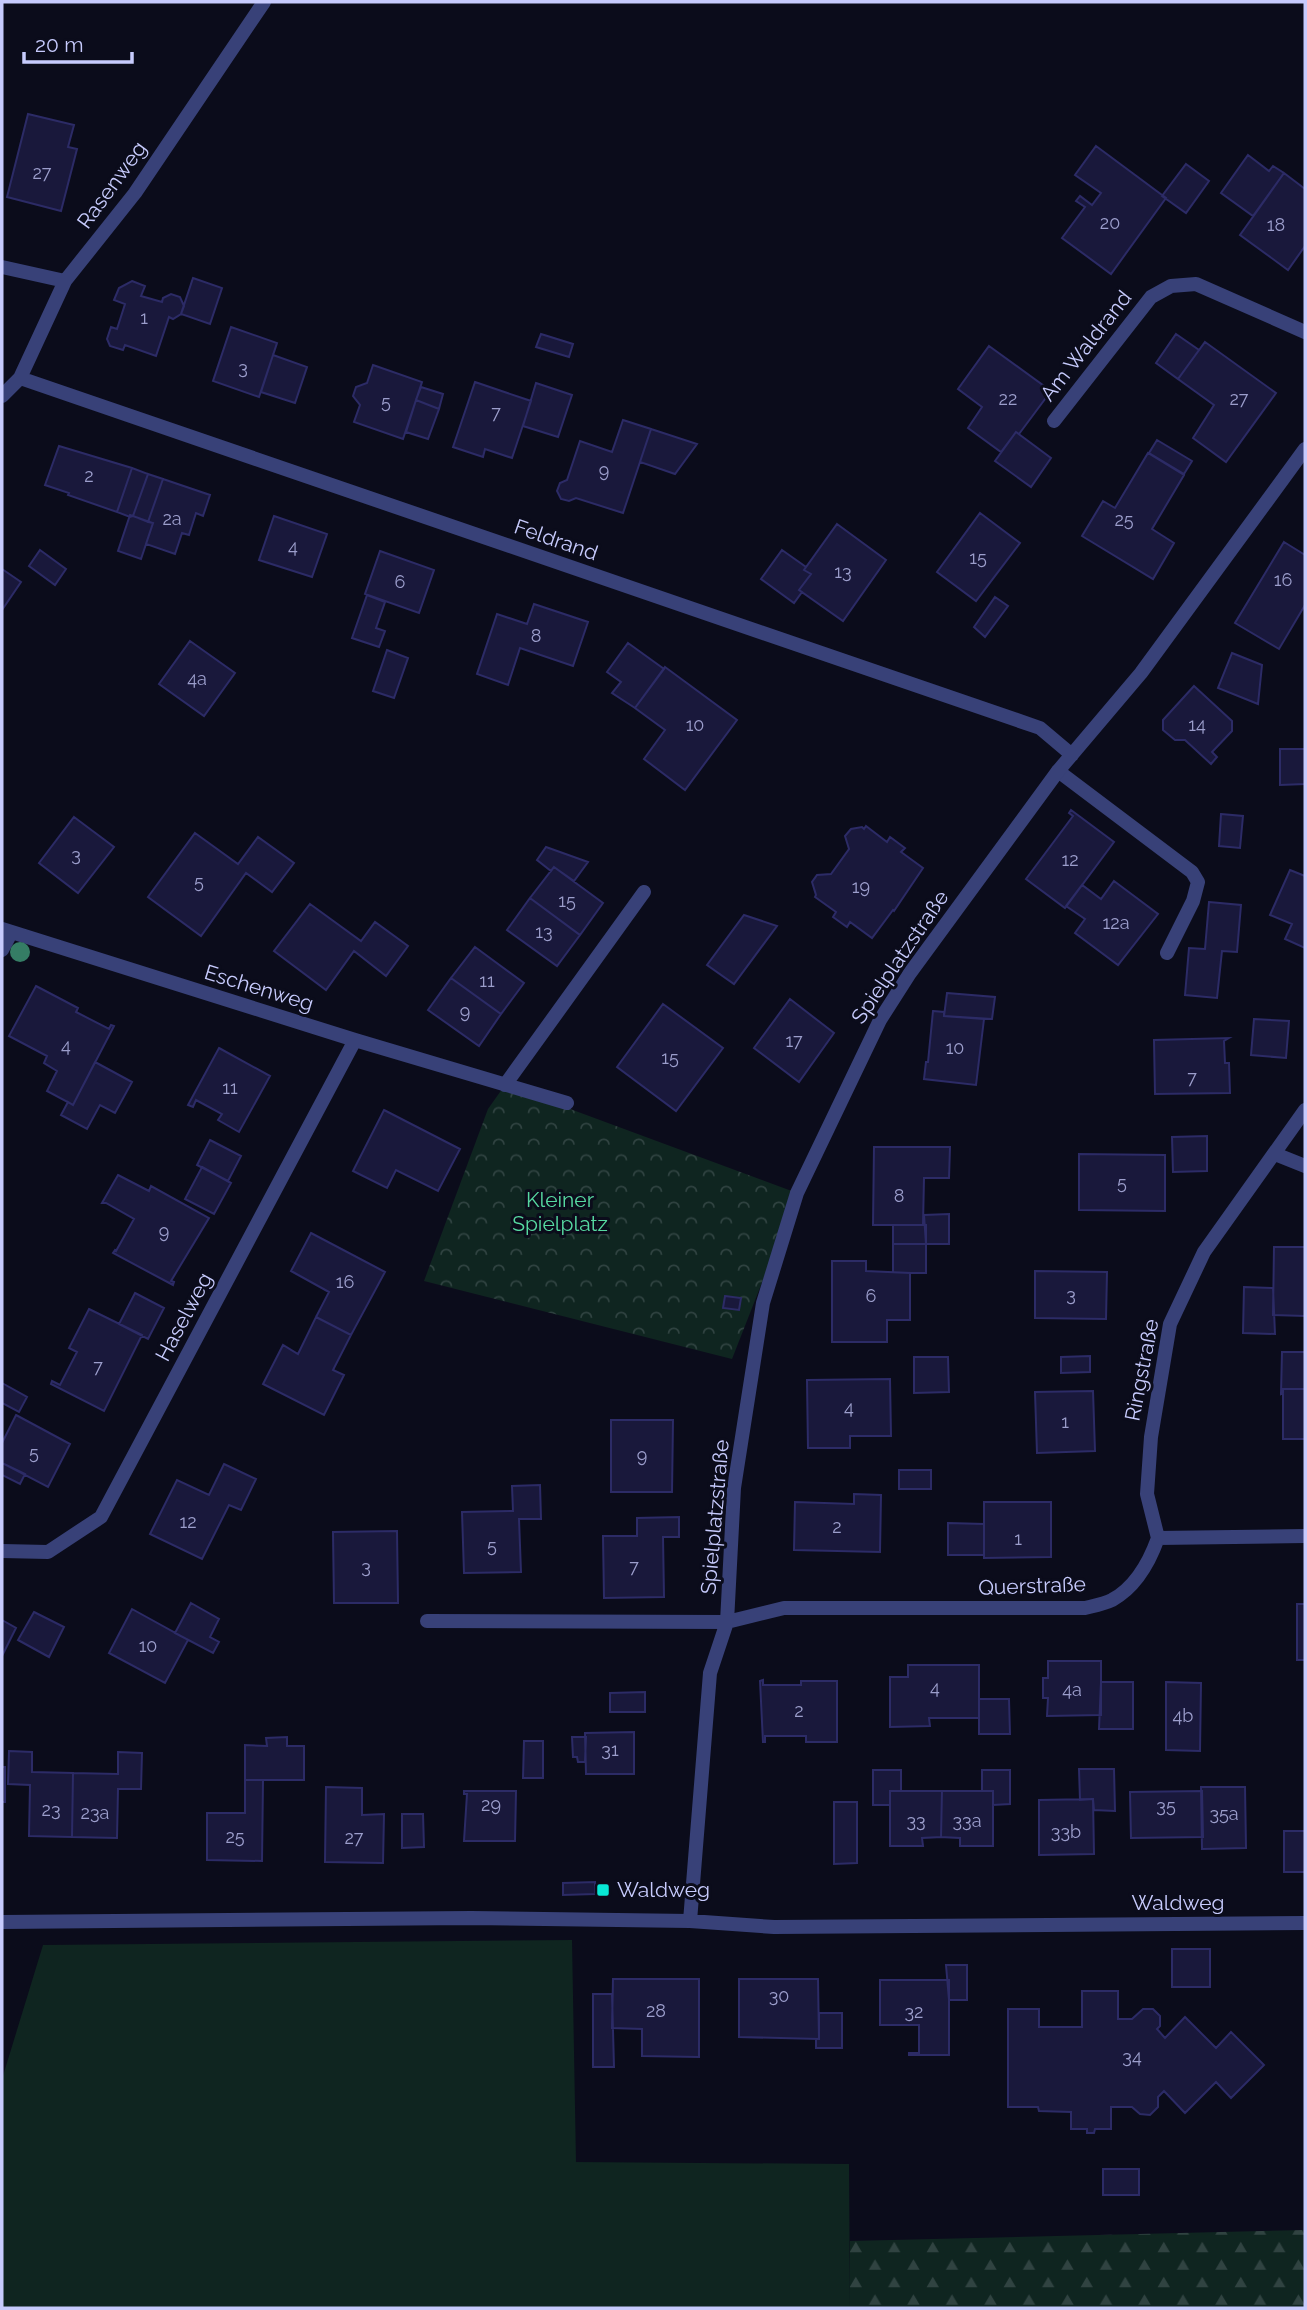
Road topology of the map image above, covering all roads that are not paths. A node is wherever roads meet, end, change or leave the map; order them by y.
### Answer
1 (264, 2) edge
2 (2, 267) edge
3 (65, 281) junction
4 (1305, 332) edge
5 (20, 378) junction
6 (2, 396) edge
7 (1054, 421) dead end
8 (1305, 449) edge
9 (1072, 755) junction
10 (1058, 771) junction
11 (644, 892) dead end
12 (6, 931) edge
13 (2, 950) edge
14 (1167, 953) dead end
15 (355, 1040) junction
16 (505, 1085) junction
17 (567, 1103) dead end
18 (1305, 1110) edge
19 (1275, 1154) junction
20 (1305, 1166) edge
21 (1305, 1536) edge
22 (1158, 1538) junction
23 (2, 1551) edge
24 (427, 1621) dead end
25 (727, 1622) junction
26 (690, 1921) junction
27 (2, 1922) edge
28 (1305, 1923) edge

1 - 3 street, Rasenweg
2 - 3 street
3 - 5 street, Rasenweg
4 - 7 street, Am Waldrand
5 - 6 street, Rasenweg
5 - 9 street, Feldrand
8 - 9 street, Spielplatzstraße
9 - 10 street, Spielplatzstraße
10 - 14 street
10 - 25 street, Spielplatzstraße
11 - 16 street
12 - 13 street
12 - 15 street, Eschenweg
15 - 16 street, Eschenweg
15 - 23 street, Haselweg
16 - 17 street, Eschenweg
18 - 19 street, Ringstraße
19 - 20 street
19 - 22 street, Ringstraße
21 - 22 street
22 - 25 street, Querstraße
24 - 25 street, Spielplatzstraße
25 - 26 street, Spielplatzstraße
26 - 27 street, Waldweg
26 - 28 street, Waldweg

